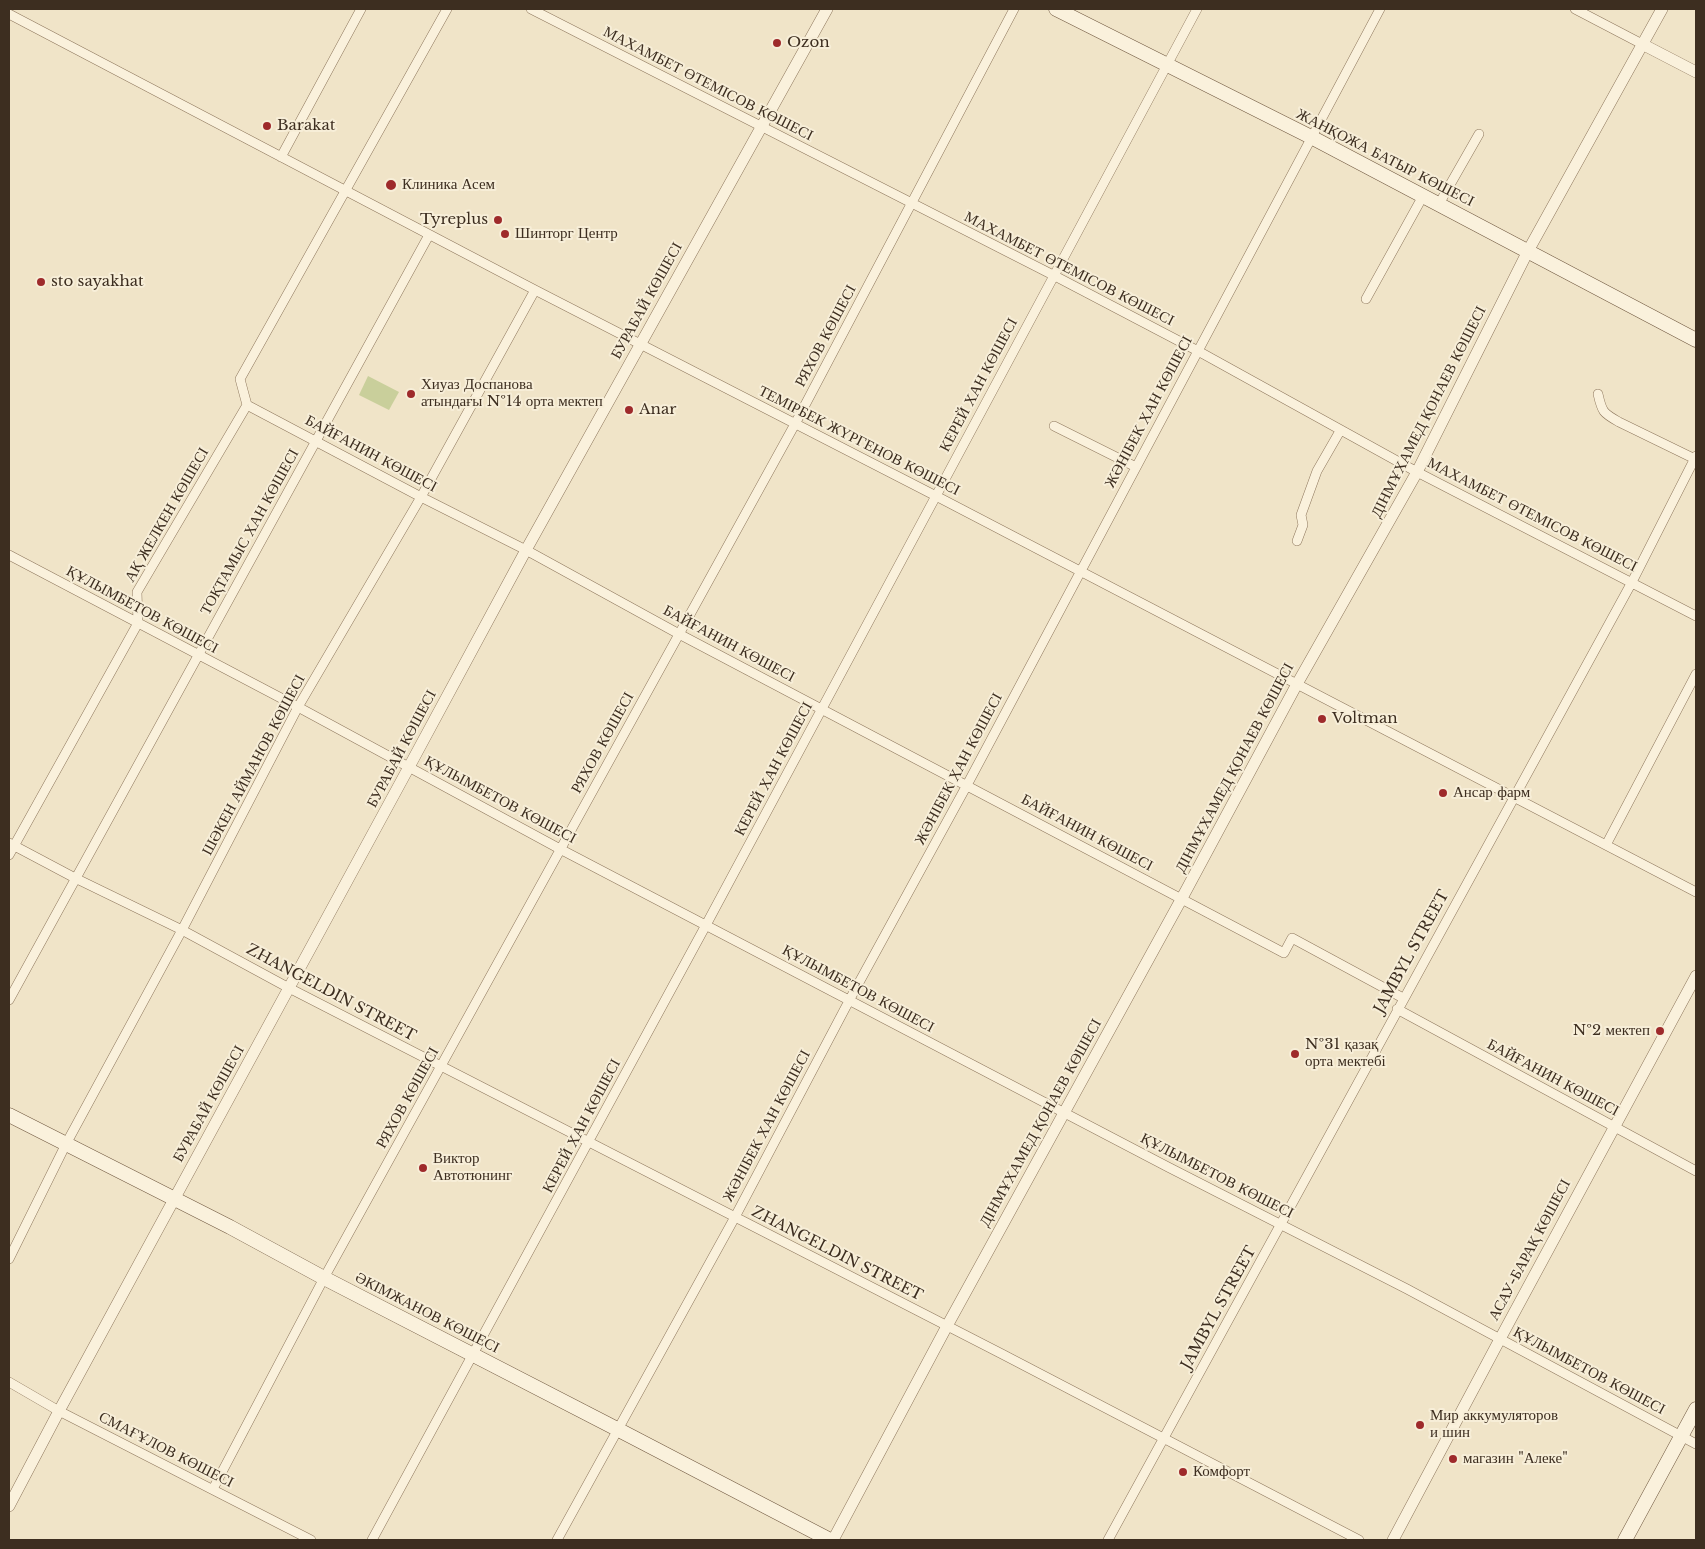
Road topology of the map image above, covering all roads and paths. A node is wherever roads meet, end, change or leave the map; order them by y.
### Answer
1 (361, 9) edge
2 (447, 9) edge
3 (531, 9) edge
4 (827, 9) edge
5 (1014, 9) edge
6 (1056, 9) edge
7 (1196, 9) edge
8 (1380, 9) edge
9 (1575, 9) edge
10 (1662, 9) edge
11 (9, 14) edge
12 (1642, 44) junction
13 (1167, 65) junction
14 (1696, 72) edge
15 (762, 126) junction
16 (1478, 134) dead end
17 (1311, 137) junction
18 (280, 157) junction
19 (346, 190) junction
20 (1423, 196) junction
21 (912, 203) junction
22 (1439, 204) junction
23 (429, 235) junction
24 (1528, 251) junction
25 (1053, 275) junction
26 (535, 290) junction
27 (1366, 299) dead end
28 (1696, 340) edge
29 (641, 344) junction
30 (1198, 351) junction
31 (1598, 394) dead end
32 (247, 405) junction
33 (795, 424) junction
34 (1054, 426) dead end
35 (1340, 431) junction
36 (317, 441) junction
37 (1696, 457) edge
38 (1136, 467) junction
39 (1417, 472) junction
40 (936, 496) junction
41 (421, 497) junction
42 (1297, 541) dead end
43 (526, 550) junction
44 (9, 555) edge
45 (1080, 572) junction
46 (1632, 582) junction
47 (1696, 616) edge
48 (138, 623) junction
49 (679, 634) junction
50 (198, 655) junction
51 (1696, 674) edge
52 (1297, 684) junction
53 (298, 708) junction
54 (823, 708) junction
55 (409, 767) junction
56 (967, 785) junction
57 (1513, 796) junction
58 (11, 844) edge
59 (1606, 845) junction
60 (560, 849) junction
61 (9, 855) edge
62 (75, 878) junction
63 (1696, 892) edge
64 (1182, 898) junction
65 (706, 925) junction
66 (182, 930) junction
67 (1696, 976) edge
68 (289, 988) junction
69 (1403, 998) junction
70 (9, 1000) edge
71 (850, 1000) junction
72 (1397, 1009) junction
73 (441, 1066) junction
74 (1063, 1112) junction
75 (9, 1115) edge
76 (1615, 1126) junction
77 (590, 1141) junction
78 (66, 1144) junction
79 (1696, 1171) edge
80 (174, 1199) junction
81 (735, 1217) junction
82 (1281, 1223) junction
83 (9, 1259) edge
84 (324, 1278) junction
85 (947, 1326) junction
86 (1500, 1338) junction
87 (473, 1355) junction
88 (9, 1382) edge
89 (1696, 1409) edge
90 (58, 1411) junction
91 (617, 1429) junction
92 (1682, 1436) junction
93 (1163, 1437) junction
94 (1696, 1444) edge
95 (213, 1489) junction
96 (9, 1506) edge
97 (311, 1540) edge
98 (372, 1540) edge
99 (557, 1540) edge
100 (830, 1540) edge
101 (834, 1540) edge
102 (1108, 1540) edge
103 (1359, 1540) edge
104 (1393, 1540) edge
105 (1625, 1540) edge

1 - 18 street
2 - 19 street
3 - 15 street, МАХАМБЕТ ӨТЕМІСОВ КӨШЕСІ
4 - 15 street, БУРАБАЙ КӨШЕСІ
5 - 21 street, РЯХОВ КӨШЕСІ
6 - 13 main road, ЖАНҚОЖА БАТЫР КӨШЕСІ
7 - 13 street, КЕРЕЙ ХАН КӨШЕСІ
8 - 17 street, ЖӘНІБЕК ХАН КӨШЕСІ
9 - 12 street
10 - 12 street, ДІНМҰХАМЕД ҚОНАЕВ КӨШЕСІ
11 - 18 street, ТЕМІРБЕК ЖҮРГЕНОВ КӨШЕСІ
12 - 14 street
12 - 24 street, ДІНМҰХАМЕД ҚОНАЕВ КӨШЕСІ
13 - 17 main road, ЖАНҚОЖА БАТЫР КӨШЕСІ
13 - 25 street, КЕРЕЙ ХАН КӨШЕСІ
15 - 21 street, МАХАМБЕТ ӨТЕМІСОВ КӨШЕСІ
15 - 29 street, БУРАБАЙ КӨШЕСІ
16 - 22 street
17 - 20 main road, ЖАНҚОЖА БАТЫР КӨШЕСІ
17 - 30 street, ЖӘНІБЕК ХАН КӨШЕСІ
18 - 19 street, ТЕМІРБЕК ЖҮРГЕНОВ КӨШЕСІ
19 - 23 street, ТЕМІРБЕК ЖҮРГЕНОВ КӨШЕСІ
19 - 32 street
20 - 22 main road, ЖАНҚОЖА БАТЫР КӨШЕСІ
20 - 27 street
21 - 25 street, МАХАМБЕТ ӨТЕМІСОВ КӨШЕСІ
21 - 33 street, РЯХОВ КӨШЕСІ
22 - 24 main road, ЖАНҚОЖА БАТЫР КӨШЕСІ
23 - 26 street, ТЕМІРБЕК ЖҮРГЕНОВ КӨШЕСІ
23 - 36 street, ТОҚТАМЫС ХАН КӨШЕСІ
24 - 28 main road, ЖАНҚОЖА БАТЫР КӨШЕСІ
24 - 39 street, ДІНМҰХАМЕД ҚОНАЕВ КӨШЕСІ
25 - 30 street, МАХАМБЕТ ӨТЕМІСОВ КӨШЕСІ
25 - 40 street, КЕРЕЙ ХАН КӨШЕСІ
26 - 29 street, ТЕМІРБЕК ЖҮРГЕНОВ КӨШЕСІ
26 - 41 street, ШӘКЕН АЙМАНОВ КӨШЕСІ
29 - 33 street, ТЕМІРБЕК ЖҮРГЕНОВ КӨШЕСІ
29 - 43 street, БУРАБАЙ КӨШЕСІ
30 - 35 street, МАХАМБЕТ ӨТЕМІСОВ КӨШЕСІ
30 - 38 street, ЖӘНІБЕК ХАН КӨШЕСІ
31 - 37 street
32 - 36 street, БАЙҒАНИН КӨШЕСІ
32 - 48 street, АҚ ЖЕЛКЕН КӨШЕСІ
33 - 40 street, ТЕМІРБЕК ЖҮРГЕНОВ КӨШЕСІ
33 - 49 street, РЯХОВ КӨШЕСІ
34 - 38 street
35 - 39 street, МАХАМБЕТ ӨТЕМІСОВ КӨШЕСІ
35 - 42 street
36 - 41 street, БАЙҒАНИН КӨШЕСІ
36 - 50 street, ТОҚТАМЫС ХАН КӨШЕСІ
37 - 46 street, JAMBYL STREET
38 - 45 street, ЖӘНІБЕК ХАН КӨШЕСІ
39 - 46 street, МАХАМБЕТ ӨТЕМІСОВ КӨШЕСІ
39 - 52 street, ДІНМҰХАМЕД ҚОНАЕВ КӨШЕСІ
40 - 45 street, ТЕМІРБЕК ЖҮРГЕНОВ КӨШЕСІ
40 - 54 street, КЕРЕЙ ХАН КӨШЕСІ
41 - 43 street, БАЙҒАНИН КӨШЕСІ
41 - 53 street, ШӘКЕН АЙМАНОВ КӨШЕСІ
43 - 49 street, БАЙҒАНИН КӨШЕСІ
43 - 55 street, БУРАБАЙ КӨШЕСІ
44 - 48 street, ҚҰЛЫМБЕТОВ КӨШЕСІ
45 - 52 street, ТЕМІРБЕК ЖҮРГЕНОВ КӨШЕСІ
45 - 56 street, ЖӘНІБЕК ХАН КӨШЕСІ
46 - 47 street, МАХАМБЕТ ӨТЕМІСОВ КӨШЕСІ
46 - 57 street, JAMBYL STREET
48 - 50 street, ҚҰЛЫМБЕТОВ КӨШЕСІ
48 - 58 street
49 - 54 street, БАЙҒАНИН КӨШЕСІ
49 - 60 street, РЯХОВ КӨШЕСІ
50 - 53 street, ҚҰЛЫМБЕТОВ КӨШЕСІ
50 - 62 street, ТОҚТАМЫС ХАН КӨШЕСІ
51 - 59 street
52 - 57 street, ТЕМІРБЕК ЖҮРГЕНОВ КӨШЕСІ
52 - 64 street, ДІНМҰХАМЕД ҚОНАЕВ КӨШЕСІ
53 - 55 street, ҚҰЛЫМБЕТОВ КӨШЕСІ
53 - 66 street, ШӘКЕН АЙМАНОВ КӨШЕСІ
54 - 56 street, БАЙҒАНИН КӨШЕСІ
54 - 65 street, КЕРЕЙ ХАН КӨШЕСІ
55 - 60 street, ҚҰЛЫМБЕТОВ КӨШЕСІ
55 - 68 street, БУРАБАЙ КӨШЕСІ
56 - 64 street, БАЙҒАНИН КӨШЕСІ
56 - 71 street, ЖӘНІБЕК ХАН КӨШЕСІ
57 - 59 street, ТЕМІРБЕК ЖҮРГЕНОВ КӨШЕСІ
57 - 69 street, JAMBYL STREET
58 - 61 street
58 - 62 street, ZHANGELDIN STREET
59 - 63 street, ТЕМІРБЕК ЖҮРГЕНОВ КӨШЕСІ
60 - 65 street, ҚҰЛЫМБЕТОВ КӨШЕСІ
60 - 73 street, РЯХОВ КӨШЕСІ
62 - 66 street, ZHANGELDIN STREET
62 - 70 street, ТОҚТАМЫС ХАН КӨШЕСІ
64 - 69 street, БАЙҒАНИН КӨШЕСІ
64 - 74 street, ДІНМҰХАМЕД ҚОНАЕВ КӨШЕСІ
65 - 71 street, ҚҰЛЫМБЕТОВ КӨШЕСІ
65 - 77 street, КЕРЕЙ ХАН КӨШЕСІ
66 - 68 street, ZHANGELDIN STREET
66 - 78 street, ШӘКЕН АЙМАНОВ КӨШЕСІ
67 - 76 street, АСАУ-БАРАҚ КӨШЕСІ
68 - 73 street, ZHANGELDIN STREET
68 - 80 street, БУРАБАЙ КӨШЕСІ
69 - 72 street, JAMBYL STREET
71 - 74 street, ҚҰЛЫМБЕТОВ КӨШЕСІ
71 - 81 street, ЖӘНІБЕК ХАН КӨШЕСІ
72 - 76 street, БАЙҒАНИН КӨШЕСІ
72 - 82 street, JAMBYL STREET
73 - 77 street, ZHANGELDIN STREET
73 - 84 street, РЯХОВ КӨШЕСІ
74 - 82 street, ҚҰЛЫМБЕТОВ КӨШЕСІ
74 - 85 street, ДІНМҰХАМЕД ҚОНАЕВ КӨШЕСІ
75 - 78 main road, ӘКІМЖАНОВ КӨШЕСІ
76 - 79 street, БАЙҒАНИН КӨШЕСІ
76 - 86 street, АСАУ-БАРАҚ КӨШЕСІ
77 - 81 street, ZHANGELDIN STREET
77 - 87 street, КЕРЕЙ ХАН КӨШЕСІ
78 - 80 main road, ӘКІМЖАНОВ КӨШЕСІ
78 - 83 street, ШӘКЕН АЙМАНОВ КӨШЕСІ
80 - 84 main road, ӘКІМЖАНОВ КӨШЕСІ
80 - 90 street, БУРАБАЙ КӨШЕСІ
81 - 85 street, ZHANGELDIN STREET
81 - 91 street, ЖӘНІБЕК ХАН КӨШЕСІ
82 - 86 street, ҚҰЛЫМБЕТОВ КӨШЕСІ
82 - 93 street, JAMBYL STREET
84 - 87 main road, ӘКІМЖАНОВ КӨШЕСІ
84 - 95 street, РЯХОВ КӨШЕСІ
85 - 93 street, ZHANGELDIN STREET
85 - 101 street, ДІНМҰХАМЕД ҚОНАЕВ КӨШЕСІ
86 - 92 street, ҚҰЛЫМБЕТОВ КӨШЕСІ
86 - 104 street, АСАУ-БАРАҚ КӨШЕСІ
87 - 91 main road, ӘКІМЖАНОВ КӨШЕСІ
87 - 98 street, КЕРЕЙ ХАН КӨШЕСІ
88 - 90 street, СМАҒҰЛОВ КӨШЕСІ
89 - 92 main road
90 - 95 street, СМАҒҰЛОВ КӨШЕСІ
90 - 96 street, БУРАБАЙ КӨШЕСІ
91 - 99 street, ЖӘНІБЕК ХАН КӨШЕСІ
91 - 100 main road, ӘКІМЖАНОВ КӨШЕСІ
92 - 94 street, ҚҰЛЫМБЕТОВ КӨШЕСІ
92 - 105 main road
93 - 102 street, JAMBYL STREET
93 - 103 street, ZHANGELDIN STREET
95 - 97 street, СМАҒҰЛОВ КӨШЕСІ

